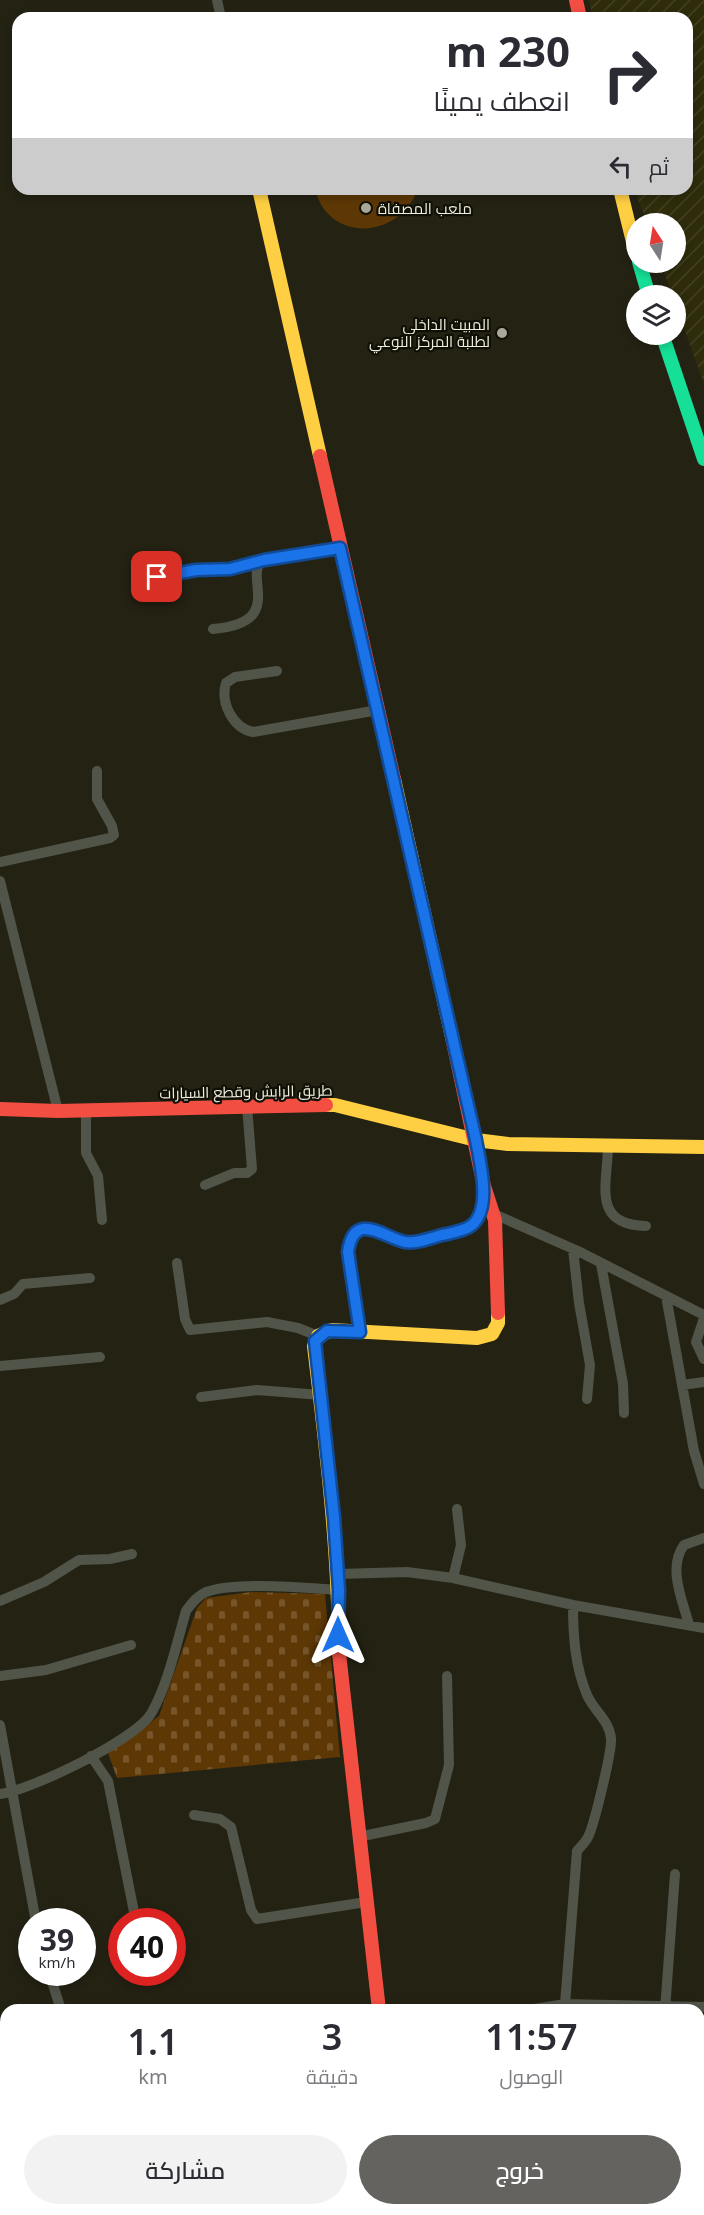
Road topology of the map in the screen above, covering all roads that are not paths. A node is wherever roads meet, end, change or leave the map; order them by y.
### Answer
1 (260, 195) edge
2 (621, 195) edge
3 (626, 213) edge
4 (666, 345) edge
5 (704, 459) edge
6 (340, 548) junction
7 (259, 562) junction
8 (157, 577) dead end
9 (213, 629) dead end
10 (277, 671) dead end
11 (378, 710) junction
12 (97, 771) dead end
13 (0, 862) edge
14 (0, 881) edge
15 (247, 1106) junction
16 (0, 1109) edge
17 (86, 1110) junction
18 (58, 1111) junction
19 (476, 1140) junction
20 (608, 1147) junction
21 (704, 1147) edge
22 (205, 1185) dead end
23 (484, 1186) junction
24 (494, 1214) junction
25 (102, 1220) dead end
26 (646, 1226) dead end
27 (573, 1249) junction
28 (177, 1263) dead end
29 (602, 1264) junction
30 (90, 1278) dead end
31 (666, 1296) junction
32 (0, 1300) edge
33 (704, 1317) edge
34 (360, 1332) junction
35 (318, 1336) junction
36 (100, 1357) dead end
37 (704, 1359) edge
38 (0, 1366) edge
39 (704, 1382) edge
40 (682, 1385) junction
41 (321, 1395) junction
42 (201, 1397) dead end
43 (587, 1399) dead end
44 (624, 1413) dead end
45 (704, 1484) edge
46 (457, 1509) dead end
47 (704, 1538) edge
48 (132, 1554) dead end
49 (338, 1574) junction
50 (453, 1578) junction
51 (339, 1590) junction
52 (0, 1601) edge
53 (573, 1605) junction
54 (689, 1625) junction
55 (704, 1628) edge
56 (131, 1645) dead end
57 (0, 1676) edge
58 (447, 1676) dead end
59 (0, 1725) edge
60 (91, 1756) junction
61 (5, 1793) edge
62 (194, 1815) dead end
63 (358, 1837) junction
64 (675, 1874) dead end
65 (366, 1902) junction
66 (33, 1908) edge
67 (133, 1908) edge
68 (53, 1986) edge
69 (59, 2004) edge
70 (378, 2004) edge
71 (565, 2004) edge
72 (665, 2004) edge

1 - 6 street
2 - 3 street
4 - 5 street
6 - 7 street
6 - 11 street
7 - 8 street
7 - 9 street
10 - 11 street
11 - 19 street
12 - 13 street
14 - 18 street
15 - 17 street, طريق الرابش وقطع السيارات
15 - 19 street, طريق الرابش وقطع السيارات
15 - 22 street
16 - 18 street, طريق الرابش وقطع السيارات
17 - 18 street, طريق الرابش وقطع السيارات
17 - 25 street
19 - 20 street, طريق الرابش وقطع السيارات
19 - 23 street
20 - 21 street, طريق الرابش وقطع السيارات
20 - 26 street
23 - 24 street
23 - 34 street
24 - 27 street
24 - 34 street
27 - 29 street
27 - 43 street
28 - 35 street
29 - 31 street
29 - 44 street
30 - 32 street
31 - 33 street
31 - 40 street
33 - 37 street
34 - 35 street
35 - 41 street
36 - 38 street
39 - 40 street
40 - 45 street
41 - 42 street
41 - 49 street
46 - 50 street
47 - 54 street
48 - 52 street
49 - 50 street
49 - 51 street
50 - 53 street
51 - 60 street
51 - 63 street
53 - 54 street
53 - 71 street
54 - 55 street
56 - 57 street
58 - 63 street
59 - 61 street
60 - 61 street
60 - 67 street
61 - 66 street
62 - 65 street
63 - 65 street
64 - 72 street
65 - 70 street
68 - 69 street

